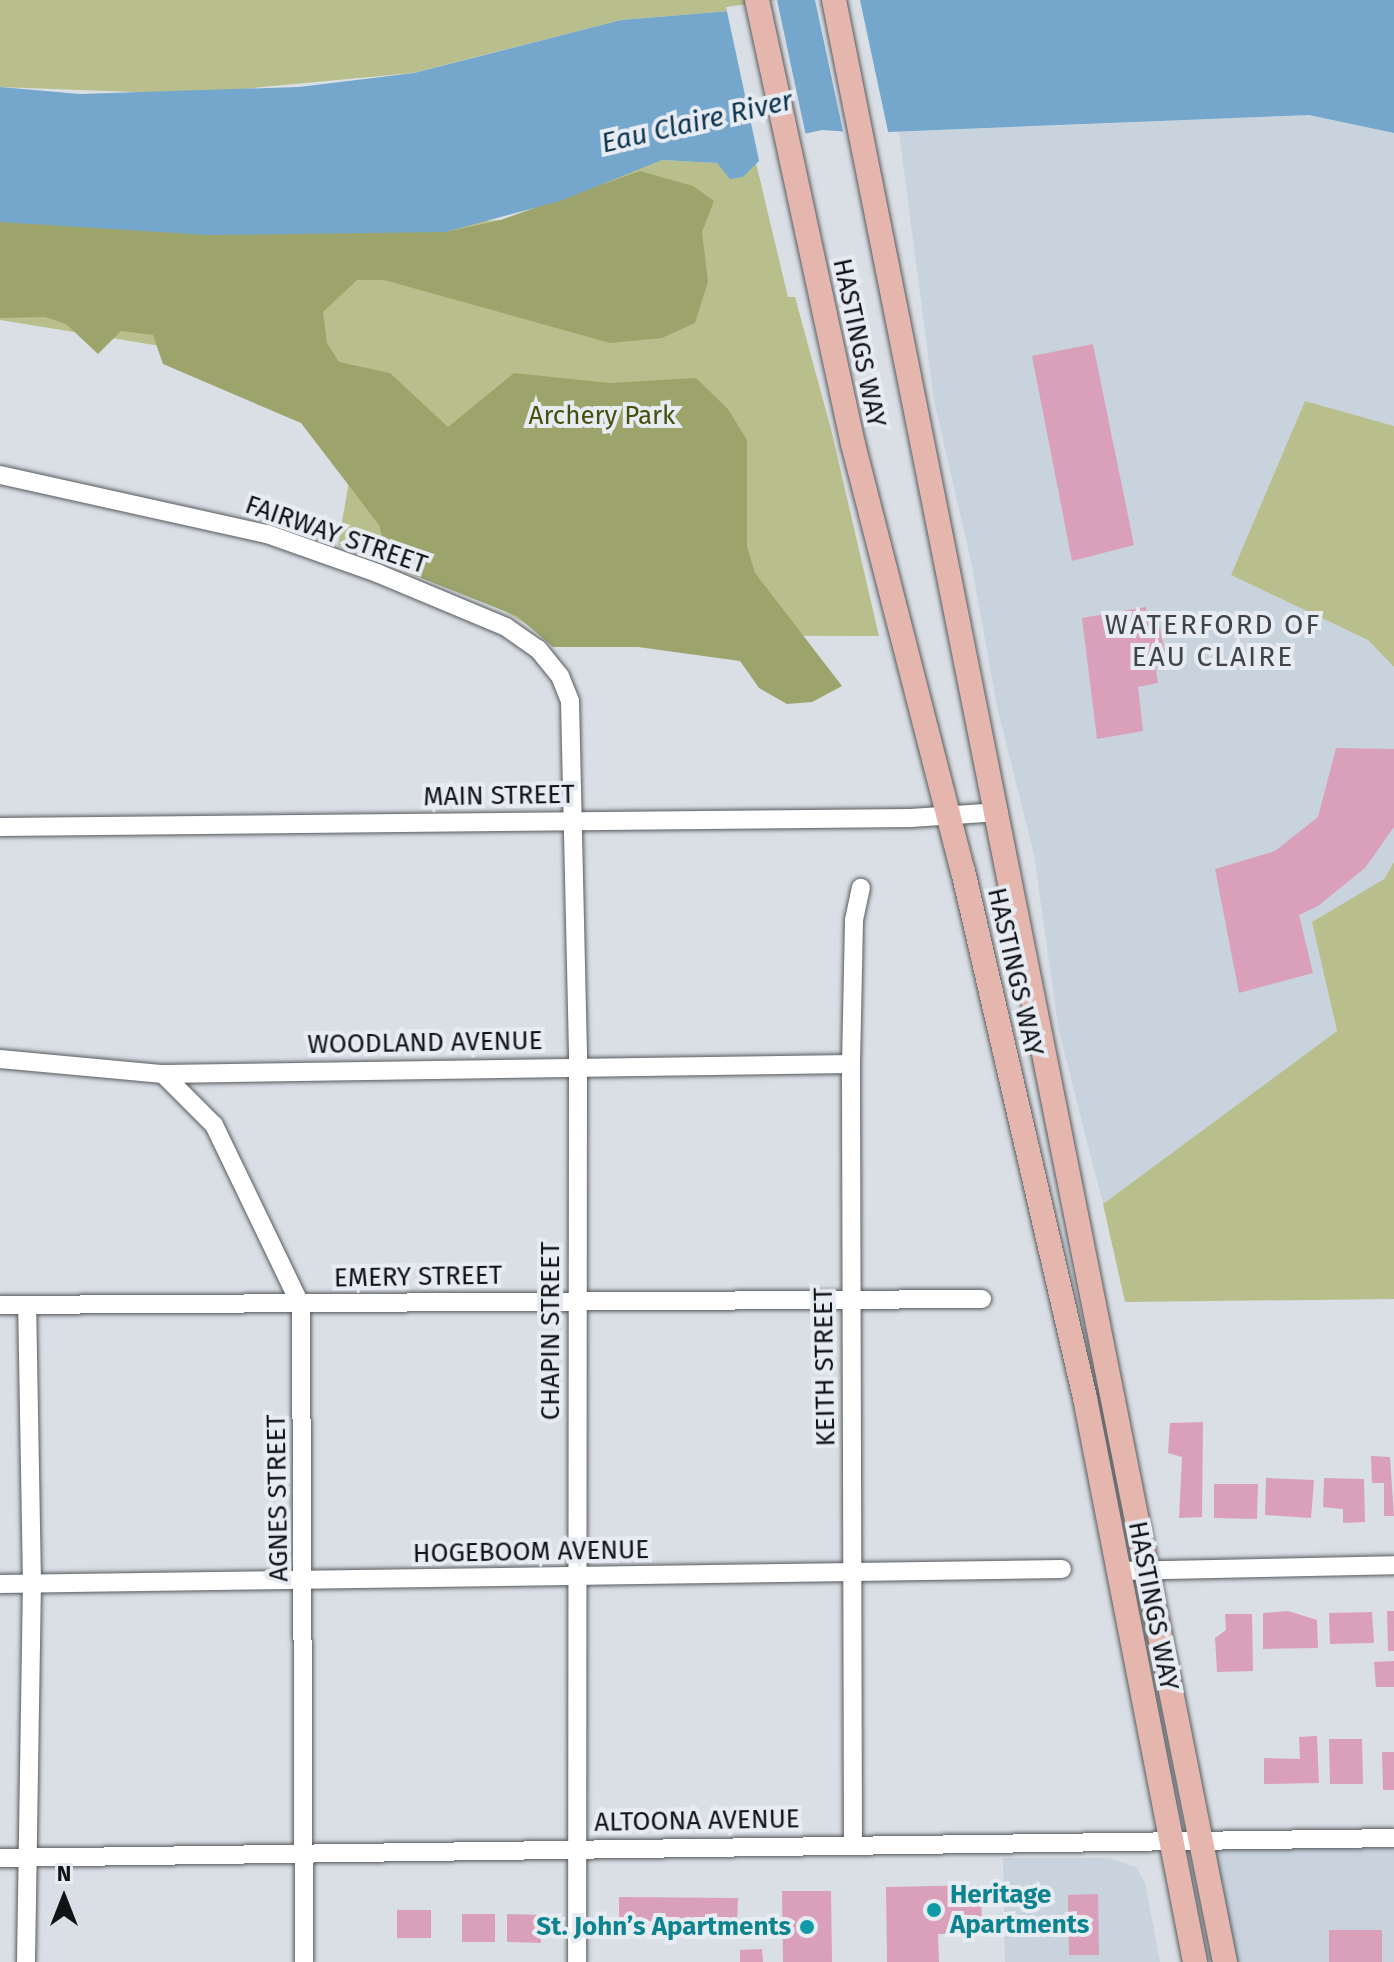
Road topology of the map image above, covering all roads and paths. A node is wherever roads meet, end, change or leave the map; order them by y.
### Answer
1 (757, 0) edge
2 (834, 0) edge
3 (0, 475) edge
4 (570, 701) joint
5 (999, 812) junction
6 (947, 818) junction
7 (576, 821) junction
8 (0, 827) edge
9 (861, 888) dead end
10 (0, 1059) edge
11 (851, 1064) junction
12 (578, 1067) junction
13 (163, 1074) junction
14 (982, 1299) dead end
15 (577, 1300) junction
16 (850, 1300) junction
17 (0, 1305) edge
18 (27, 1305) junction
19 (301, 1306) junction
20 (1394, 1565) edge
21 (1062, 1569) dead end
22 (1145, 1569) junction
23 (1118, 1571) junction
24 (577, 1575) junction
25 (855, 1575) junction
26 (306, 1583) junction
27 (0, 1584) edge
28 (32, 1584) junction
29 (1394, 1838) edge
30 (1170, 1841) junction
31 (1201, 1841) junction
32 (853, 1845) junction
33 (577, 1849) junction
34 (304, 1855) junction
35 (0, 1858) edge
36 (25, 1858) junction
37 (26, 1962) edge
38 (304, 1962) edge
39 (577, 1962) edge
40 (1195, 1962) edge
41 (1225, 1962) edge

1 - 6 main road, HASTINGS WAY
2 - 5 main road, HASTINGS WAY
3 - 4 street, FAIRWAY STREET
4 - 7 street, CHAPIN STREET
5 - 6 street, MAIN STREET
5 - 22 main road, HASTINGS WAY
6 - 7 street, MAIN STREET
6 - 23 main road, HASTINGS WAY
7 - 8 street, MAIN STREET
7 - 12 street, CHAPIN STREET
9 - 11 street, KEITH STREET
10 - 13 street, WOODLAND AVENUE
11 - 12 street, WOODLAND AVENUE
11 - 16 street, KEITH STREET
12 - 13 street, WOODLAND AVENUE
12 - 15 street, CHAPIN STREET
13 - 19 street, AGNES STREET
14 - 16 street, EMERY STREET
15 - 16 street, EMERY STREET
15 - 19 street, EMERY STREET
15 - 24 street, CHAPIN STREET
16 - 25 street, KEITH STREET
17 - 18 street, EMERY STREET
18 - 19 street, EMERY STREET
18 - 28 street
19 - 26 street, AGNES STREET
20 - 22 street
21 - 25 street, HOGEBOOM AVENUE
22 - 23 street
22 - 31 main road, HASTINGS WAY
23 - 30 main road, HASTINGS WAY
24 - 25 street, HOGEBOOM AVENUE
24 - 26 street, HOGEBOOM AVENUE
24 - 33 street, CHAPIN STREET
25 - 32 street, KEITH STREET
26 - 28 street, HOGEBOOM AVENUE
26 - 34 street, AGNES STREET
27 - 28 street, HOGEBOOM AVENUE
28 - 36 street
29 - 31 street, ALTOONA AVENUE
30 - 31 street, ALTOONA AVENUE
30 - 32 street, ALTOONA AVENUE
30 - 40 main road, HASTINGS WAY
31 - 41 main road, HASTINGS WAY
32 - 33 street, ALTOONA AVENUE
33 - 34 street, ALTOONA AVENUE
33 - 39 street, CHAPIN STREET
34 - 36 street, ALTOONA AVENUE
34 - 38 street, AGNES STREET
35 - 36 street, ALTOONA AVENUE
36 - 37 street

